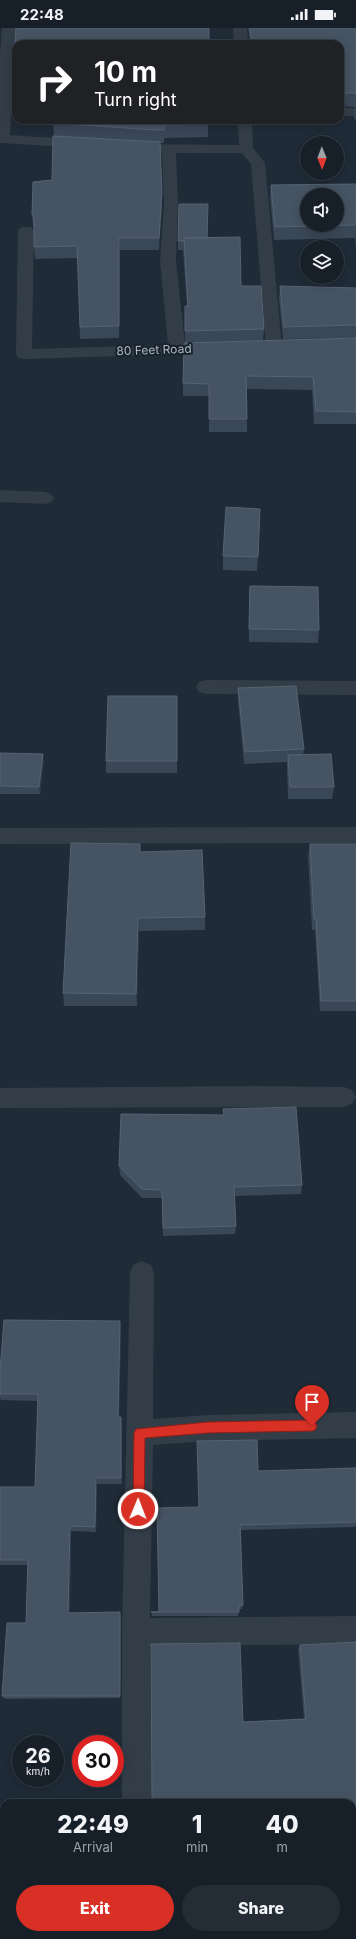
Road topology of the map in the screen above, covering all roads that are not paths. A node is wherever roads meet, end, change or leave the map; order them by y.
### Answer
1 (9, 28) edge
2 (240, 28) edge
3 (241, 40) edge
4 (3, 54) edge
5 (344, 112) edge
6 (356, 112) edge
7 (245, 124) edge
8 (94, 144) edge
9 (117, 146) edge
10 (246, 149) junction
11 (169, 150) junction
12 (26, 230) dead end
13 (274, 347) edge
14 (229, 348) edge
15 (177, 350) junction
16 (0, 496) edge
17 (45, 498) dead end
18 (206, 688) dead end
19 (356, 688) edge
20 (356, 835) edge
21 (0, 836) edge
22 (344, 1097) dead end
23 (0, 1098) edge
24 (142, 1274) dead end
25 (356, 1425) edge
26 (140, 1433) junction
27 (356, 1630) edge
28 (136, 1632) junction
29 (137, 1799) edge

1 - 4 street
2 - 3 street
4 - 8 street
5 - 6 street
7 - 10 street
9 - 11 street
10 - 11 street
10 - 13 street
11 - 15 street
12 - 15 street, 80 Feet Road
14 - 15 street, 80 Feet Road
16 - 17 street
18 - 19 street
20 - 21 street
22 - 23 street
24 - 26 street
25 - 26 street
26 - 28 street
27 - 28 street
28 - 29 street

